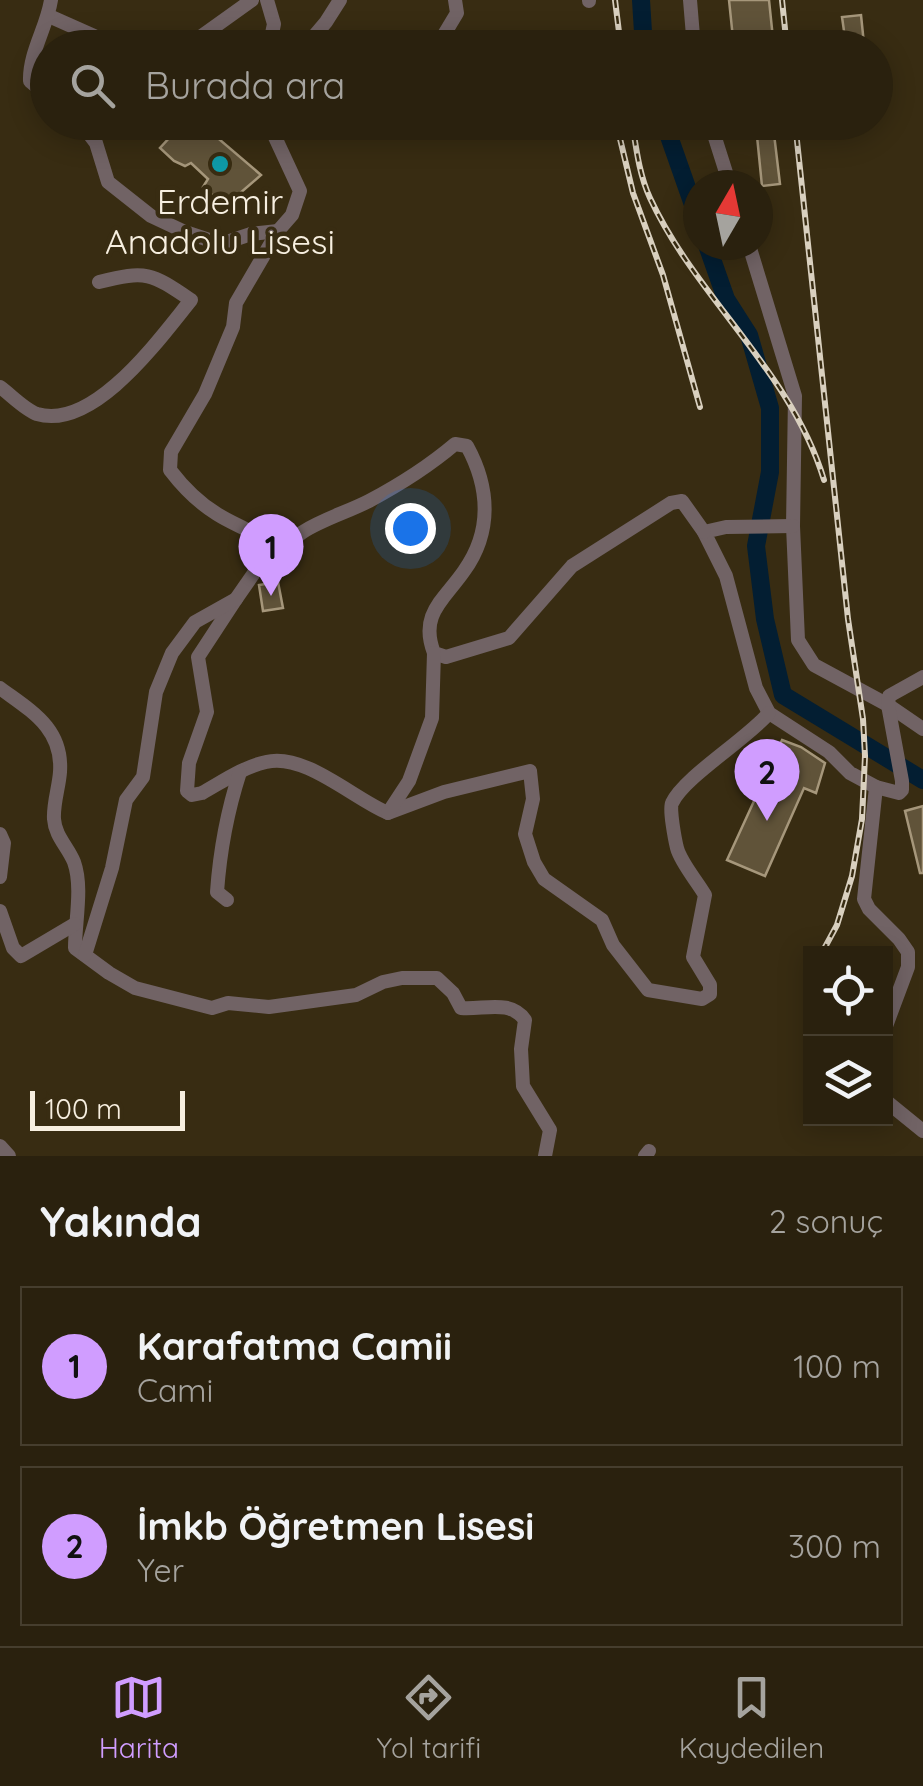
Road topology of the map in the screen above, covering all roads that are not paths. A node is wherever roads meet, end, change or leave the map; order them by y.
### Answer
1 (252, 0) edge
2 (267, 0) edge
3 (340, 0) edge
4 (456, 0) edge
5 (690, 0) edge
6 (50, 8) edge
7 (274, 24) junction
8 (85, 30) edge
9 (210, 30) edge
10 (272, 30) edge
11 (277, 30) edge
12 (319, 30) edge
13 (446, 30) edge
14 (692, 30) edge
15 (94, 140) edge
16 (276, 140) edge
17 (716, 140) edge
18 (725, 170) edge
19 (278, 231) junction
20 (753, 260) edge
21 (99, 282) dead end
22 (0, 386) edge
23 (792, 526) junction
24 (704, 532) junction
25 (260, 569) junction
26 (236, 600) junction
27 (434, 653) junction
28 (923, 676) edge
29 (0, 688) edge
30 (888, 705) junction
31 (769, 714) junction
32 (923, 729) edge
33 (240, 772) junction
34 (876, 787) junction
35 (388, 813) junction
36 (0, 834) edge
37 (0, 877) edge
38 (227, 900) dead end
39 (0, 912) edge
40 (75, 924) junction
41 (85, 955) junction
42 (893, 1007) edge
43 (893, 1107) edge
44 (550, 1130) junction
45 (923, 1131) edge
46 (0, 1146) edge
47 (9, 1156) edge
48 (546, 1156) edge
49 (554, 1156) edge

1 - 9 street
2 - 7 street
3 - 12 street
4 - 13 street
5 - 14 street
6 - 8 street
7 - 10 street
7 - 11 street
15 - 19 street
16 - 19 street
17 - 18 street
19 - 25 street
20 - 23 street
21 - 22 street
23 - 24 street
23 - 30 street
24 - 27 street
24 - 31 street
25 - 26 street
25 - 27 street
26 - 33 street
26 - 41 street
27 - 35 street
28 - 30 street
29 - 40 street
30 - 32 street
30 - 34 street
31 - 34 street
31 - 35 street
33 - 35 street
33 - 38 street
34 - 42 street
36 - 37 street
39 - 40 street
40 - 41 street
41 - 44 street
43 - 45 street
44 - 48 street
44 - 49 street
46 - 47 street

